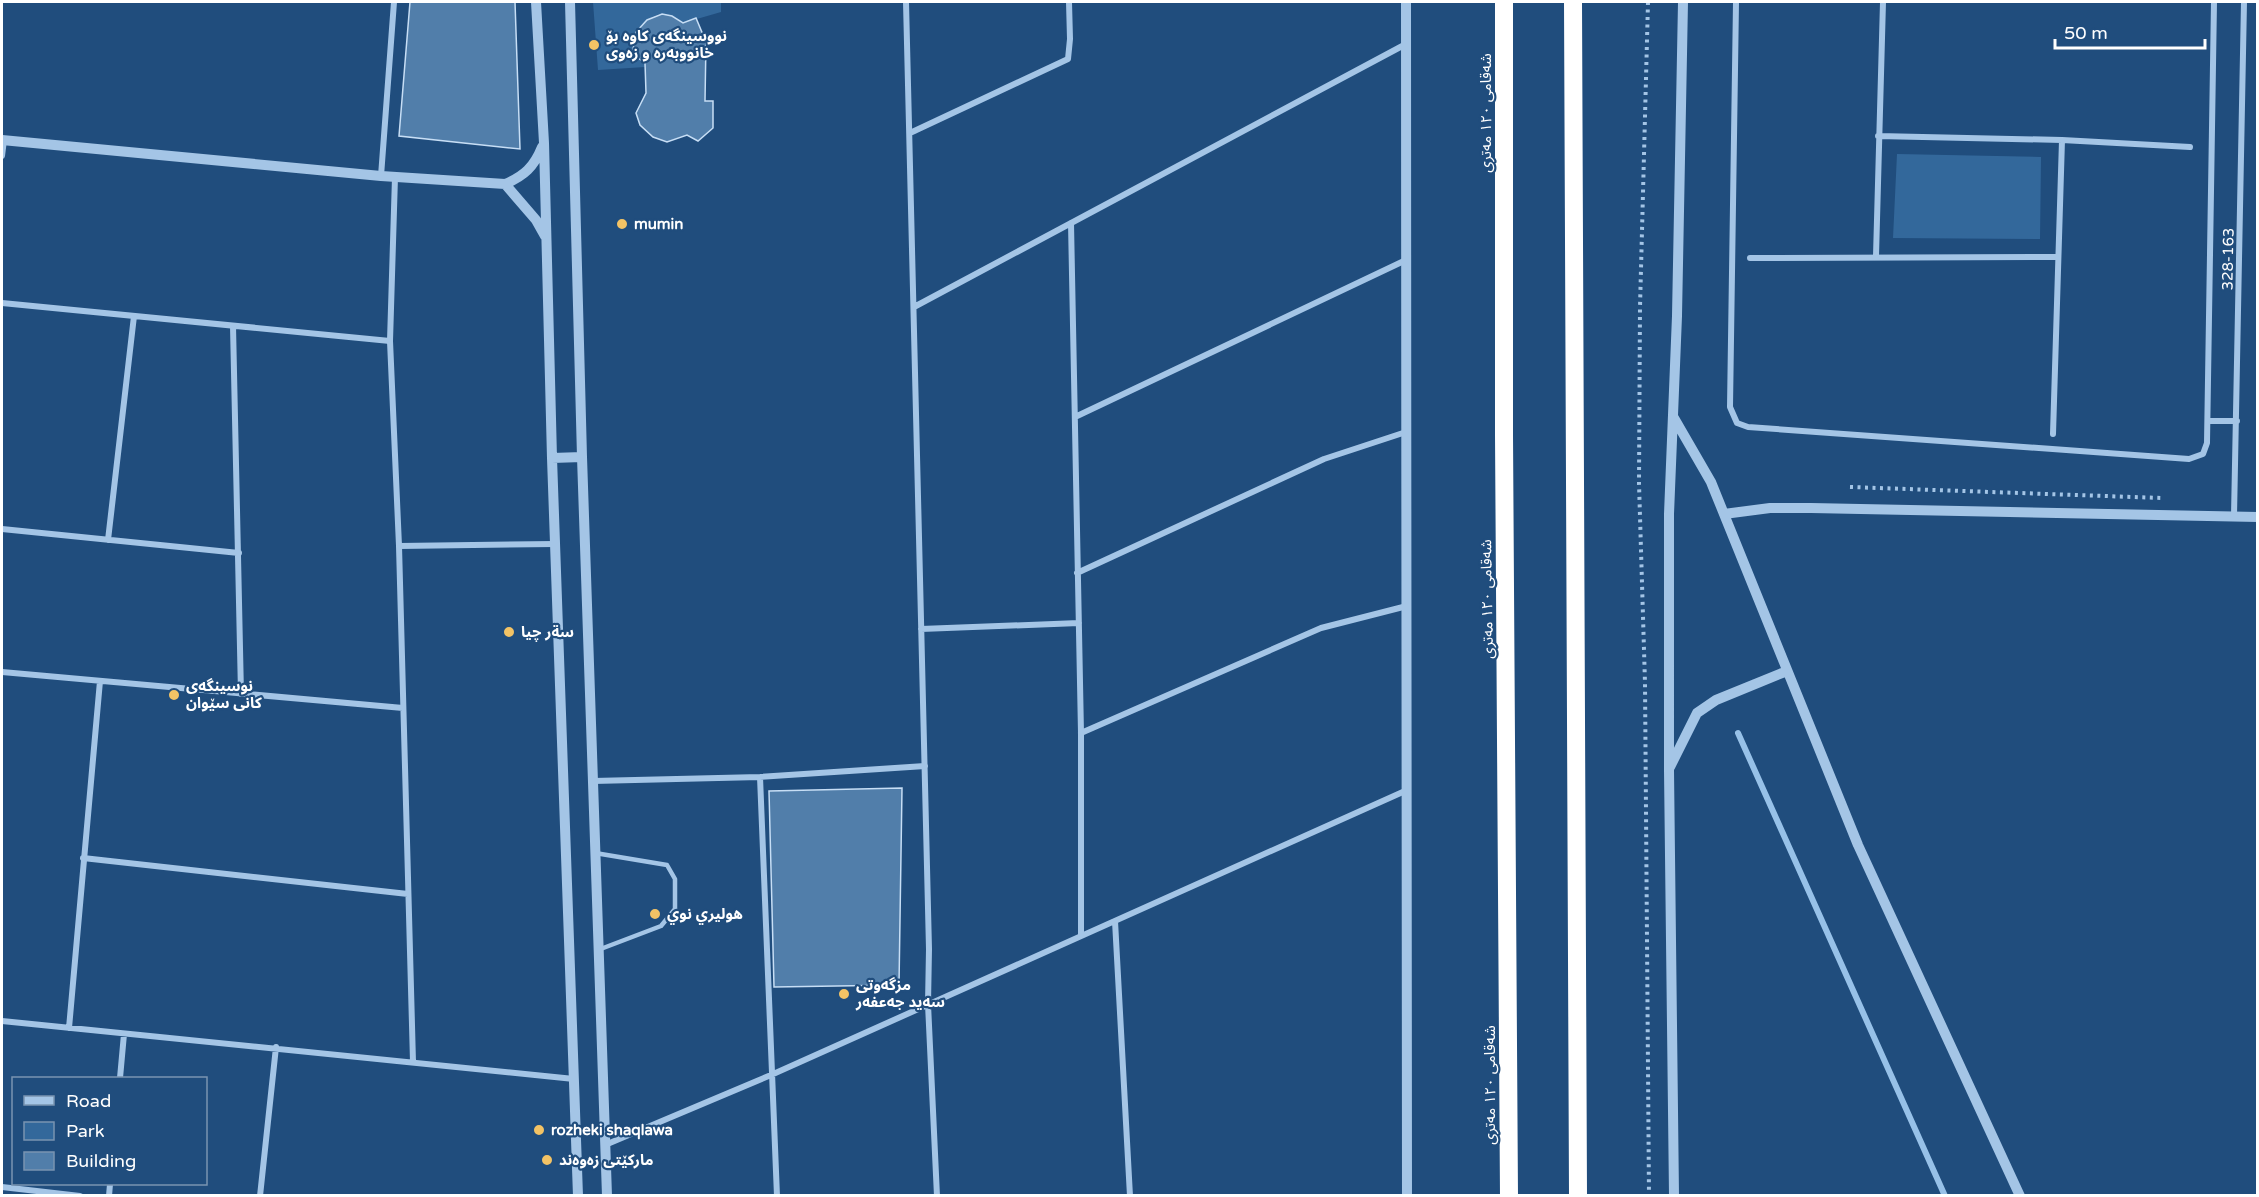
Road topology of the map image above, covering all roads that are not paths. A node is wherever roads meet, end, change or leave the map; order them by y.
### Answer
1 (394, 2) edge
2 (536, 2) edge
3 (570, 2) edge
4 (906, 2) edge
5 (1069, 2) edge
6 (1407, 2) edge
7 (1504, 2) edge
8 (1573, 2) edge
9 (1683, 2) edge
10 (1736, 2) edge
11 (1882, 2) edge
12 (2214, 2) edge
13 (2244, 2) edge
14 (1407, 43) junction
15 (910, 133) junction
16 (1878, 136) junction
17 (3, 140) edge
18 (2062, 140) junction
19 (544, 143) junction
20 (2190, 147) dead end
21 (2, 156) edge
22 (381, 176) junction
23 (395, 177) junction
24 (505, 184) junction
25 (1071, 223) junction
26 (546, 239) junction
27 (1876, 256) junction
28 (2058, 257) junction
29 (1750, 258) dead end
30 (1407, 260) junction
31 (2, 303) edge
32 (914, 307) junction
33 (134, 316) junction
34 (233, 326) junction
35 (390, 341) junction
36 (1075, 417) junction
37 (1673, 417) junction
38 (2208, 422) junction
39 (2237, 422) junction
40 (1407, 431) junction
41 (2053, 434) dead end
42 (552, 458) junction
43 (582, 458) junction
44 (1724, 514) junction
45 (2234, 516) junction
46 (2258, 517) edge
47 (2, 529) edge
48 (108, 540) junction
49 (555, 544) junction
50 (399, 546) junction
51 (239, 553) junction
52 (1077, 573) junction
53 (1407, 605) junction
54 (1078, 623) junction
55 (921, 629) junction
56 (1787, 671) junction
57 (2, 672) edge
58 (100, 681) junction
59 (241, 694) junction
60 (402, 708) junction
61 (1081, 733) junction
62 (925, 766) junction
63 (1669, 770) junction
64 (760, 777) junction
65 (593, 781) junction
66 (1405, 791) junction
67 (595, 853) junction
68 (83, 858) junction
69 (408, 894) junction
70 (1115, 921) junction
71 (1081, 936) junction
72 (598, 950) junction
73 (928, 1004) junction
74 (2, 1021) edge
75 (69, 1028) junction
76 (124, 1034) junction
77 (276, 1047) junction
78 (413, 1062) junction
79 (771, 1075) junction
80 (120, 1077) edge
81 (575, 1079) junction
82 (605, 1145) junction
83 (2, 1187) edge
84 (81, 1196) edge
85 (260, 1196) edge
86 (578, 1196) edge
87 (607, 1196) edge
88 (777, 1196) edge
89 (937, 1196) edge
90 (1130, 1196) edge
91 (1407, 1196) edge
92 (1509, 1196) edge
93 (1578, 1196) edge
94 (1674, 1196) edge
95 (2020, 1196) edge

1 - 22 street
2 - 19 street
3 - 43 street
4 - 15 street
5 - 15 street
6 - 14 street
7 - 92 highway, شەقامی ١٢٠ مەتری
8 - 93 highway
9 - 37 street
10 - 38 street
11 - 16 street
12 - 38 street
13 - 39 street, 328-163
14 - 25 street
14 - 30 street
15 - 32 street
16 - 18 street
16 - 27 street
17 - 21 street
17 - 22 street
18 - 20 street
18 - 28 street
19 - 24 street
19 - 26 street
22 - 23 street
23 - 24 street
23 - 35 street
24 - 26 street
25 - 32 street
25 - 36 street
26 - 42 street
27 - 28 street
27 - 29 street
28 - 41 street
30 - 36 street
30 - 40 street
31 - 33 street
32 - 55 street
33 - 34 street
33 - 48 street
34 - 35 street
34 - 51 street
35 - 50 street
36 - 52 street
37 - 44 street
37 - 63 street
38 - 39 street
39 - 45 street, 328-163
40 - 52 street
40 - 53 street
42 - 43 street
42 - 49 street
43 - 65 street
44 - 45 street
44 - 56 street
45 - 46 street
47 - 48 street
48 - 51 street
49 - 50 street
49 - 81 street
50 - 60 street
51 - 59 street
52 - 54 street
53 - 61 street
53 - 66 street
54 - 55 street
54 - 61 street
55 - 62 street
56 - 63 street
56 - 95 street
57 - 58 street
58 - 59 street
58 - 68 street
59 - 60 street
60 - 69 street
61 - 71 street
62 - 64 street
62 - 73 street
63 - 94 street
64 - 65 street
64 - 79 street
65 - 67 street
66 - 70 street
66 - 91 street
67 - 72 street
67 - 72 lane
68 - 69 street
68 - 75 street
69 - 78 street
70 - 71 street
70 - 90 street
71 - 73 street
72 - 82 street
73 - 79 street
73 - 89 street
74 - 75 street
75 - 76 street
76 - 77 street
76 - 80 street
77 - 78 street
77 - 85 street
78 - 81 street
79 - 82 street
79 - 88 street
81 - 86 street
82 - 87 street
83 - 84 street

